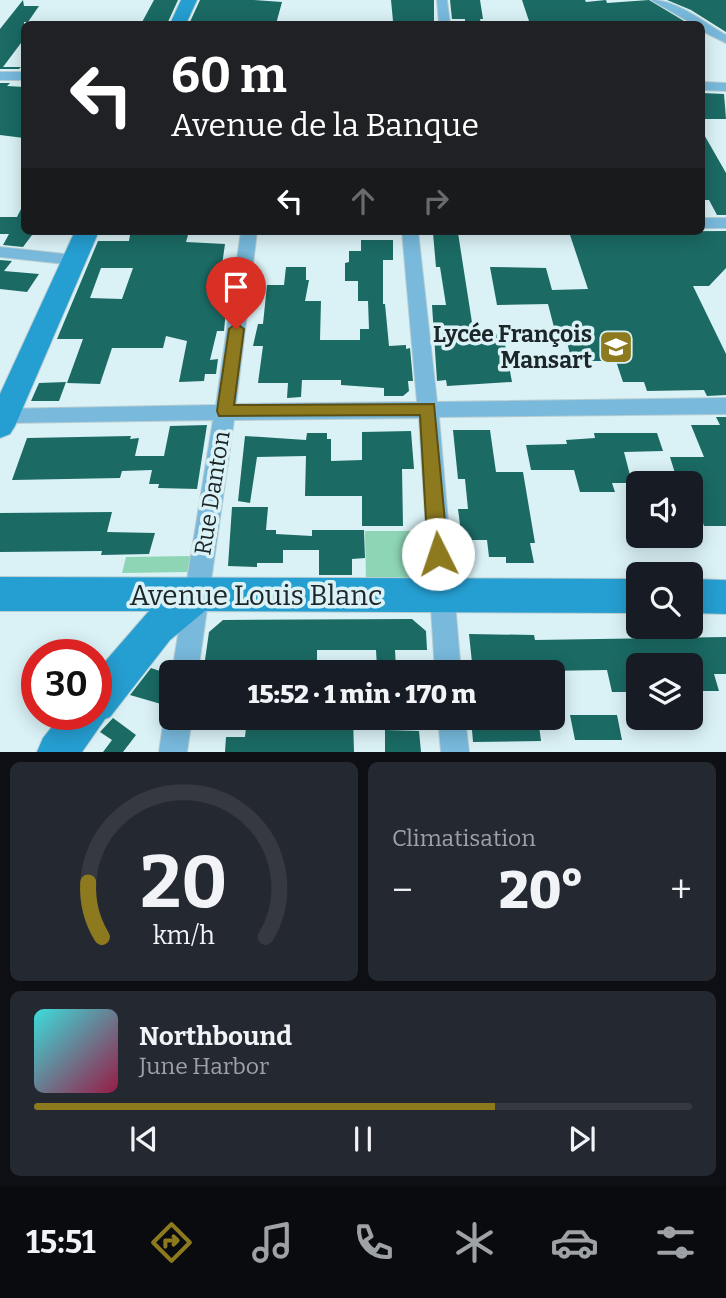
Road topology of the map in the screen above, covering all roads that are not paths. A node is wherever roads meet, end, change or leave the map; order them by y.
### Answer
1 (189, 0) edge
2 (442, 0) edge
3 (656, 0) edge
4 (179, 21) edge
5 (445, 21) edge
6 (694, 21) edge
7 (705, 27) edge
8 (726, 40) edge
9 (0, 76) edge
10 (21, 76) edge
11 (705, 86) edge
12 (726, 87) edge
13 (705, 223) edge
14 (726, 223) edge
15 (85, 235) edge
16 (248, 235) edge
17 (410, 235) edge
18 (0, 252) edge
19 (74, 260) junction
20 (726, 406) edge
21 (428, 408) junction
22 (225, 411) junction
23 (3, 421) edge
24 (0, 594) edge
25 (441, 596) junction
26 (626, 596) edge
27 (195, 597) junction
28 (703, 597) edge
29 (726, 597) edge
30 (187, 660) edge
31 (447, 660) edge
32 (112, 683) edge
33 (74, 730) edge
34 (176, 730) edge
35 (453, 730) edge
36 (57, 752) edge
37 (173, 752) edge
38 (455, 752) edge

1 - 4 main road
2 - 5 street
3 - 6 street
7 - 8 street
9 - 10 street
11 - 12 street
13 - 14 street
15 - 19 main road
16 - 22 street, Rue Danton
17 - 21 street
18 - 19 street
19 - 23 main road
20 - 21 street
21 - 22 street
21 - 25 street
22 - 23 street
22 - 27 street, Rue Danton
24 - 27 main road, Avenue Louis Blanc
25 - 26 main road, Avenue Louis Blanc
25 - 27 main road, Avenue Louis Blanc
25 - 31 street
27 - 30 street, Rue Danton
27 - 32 main road
28 - 29 main road
33 - 36 main road
34 - 37 street
35 - 38 street

